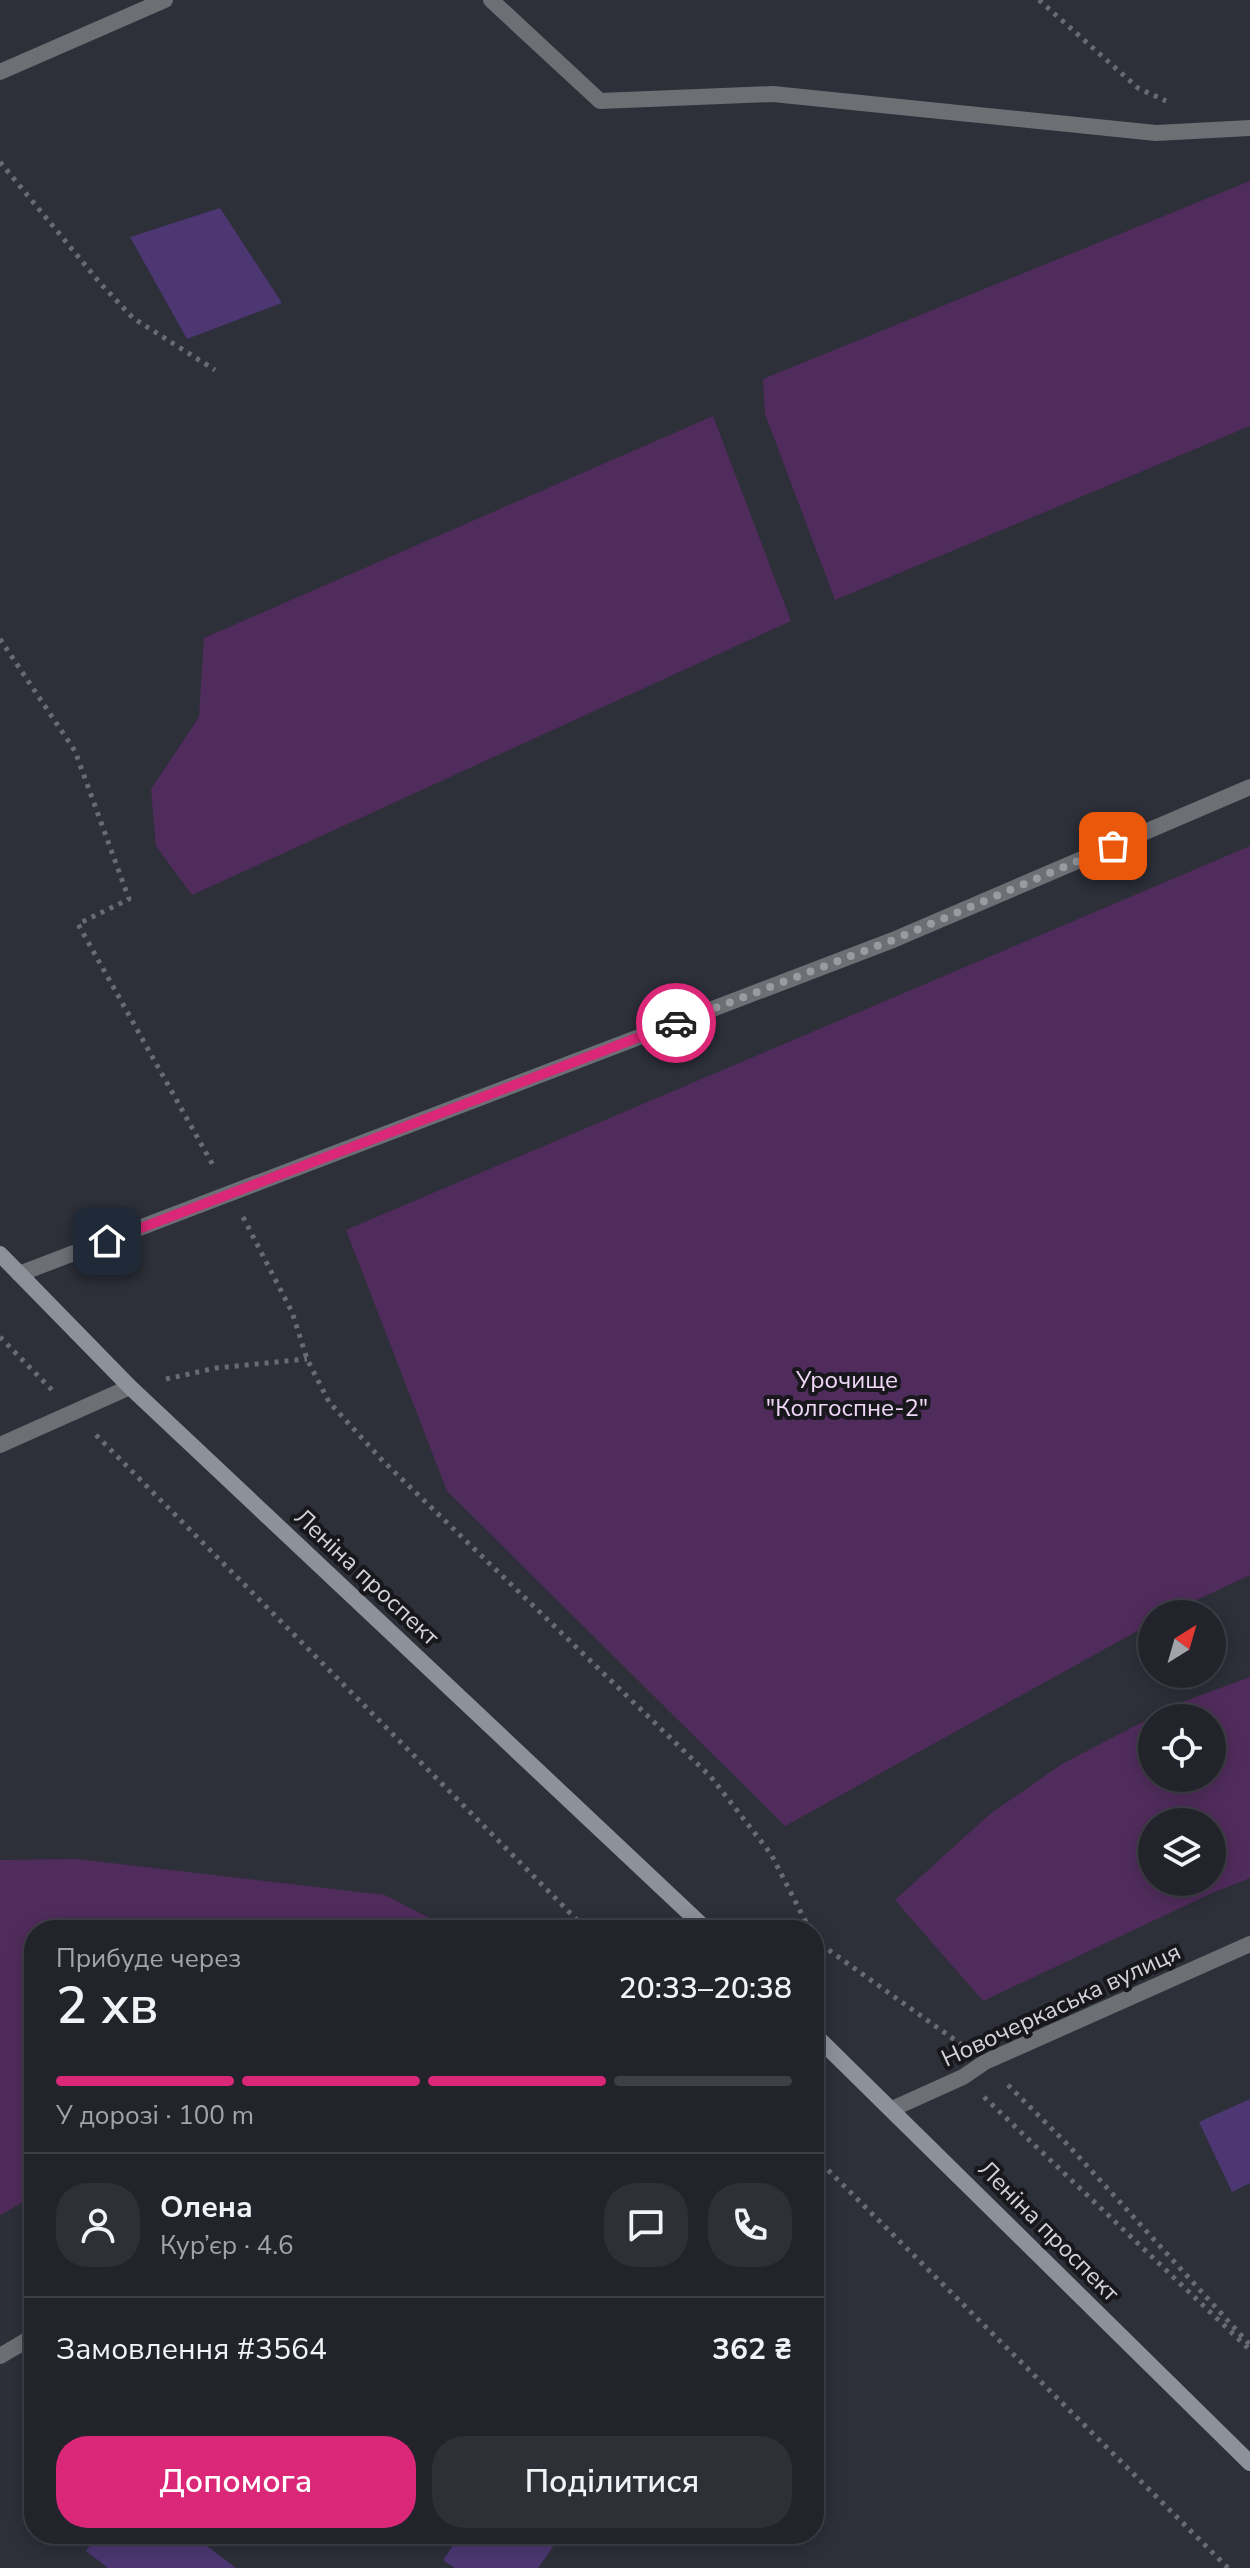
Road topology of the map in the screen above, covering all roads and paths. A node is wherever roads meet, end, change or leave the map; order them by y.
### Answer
1 (165, 0) edge
2 (491, 0) edge
3 (1039, 0) edge
4 (0, 72) edge
5 (1174, 106) dead end
6 (1250, 128) edge
7 (0, 162) edge
8 (215, 370) dead end
9 (0, 639) edge
10 (1250, 787) edge
11 (216, 1170) dead end
12 (239, 1210) dead end
13 (0, 1254) edge
14 (19, 1274) junction
15 (0, 1337) edge
16 (307, 1359) junction
17 (130, 1387) junction
18 (55, 1393) dead end
19 (89, 1427) dead end
20 (0, 1445) edge
21 (577, 1920) edge
22 (696, 1920) edge
23 (805, 1920) edge
24 (1250, 1944) edge
25 (824, 1947) edge
26 (824, 2044) edge
27 (985, 2062) junction
28 (963, 2077) junction
29 (892, 2109) junction
30 (824, 2166) edge
31 (24, 2342) edge
32 (1250, 2347) edge
33 (0, 2356) edge
34 (1250, 2463) edge
35 (1228, 2568) edge

1 - 4 street
2 - 6 street
3 - 5 path
7 - 8 path
9 - 11 path
10 - 14 street
12 - 16 path
13 - 14 main road, Леніна проспект
14 - 17 main road, Леніна проспект
15 - 18 path
16 - 17 path
16 - 23 path
17 - 20 street
17 - 22 main road, Леніна проспект
19 - 21 path
24 - 27 street, Новочеркаська вулиця
25 - 27 path
26 - 29 main road, Леніна проспект
27 - 28 street, Новочеркаська вулиця
27 - 32 path
28 - 29 street, Новочеркаська вулиця
28 - 32 path
29 - 34 main road, Леніна проспект
30 - 35 path
31 - 33 street

